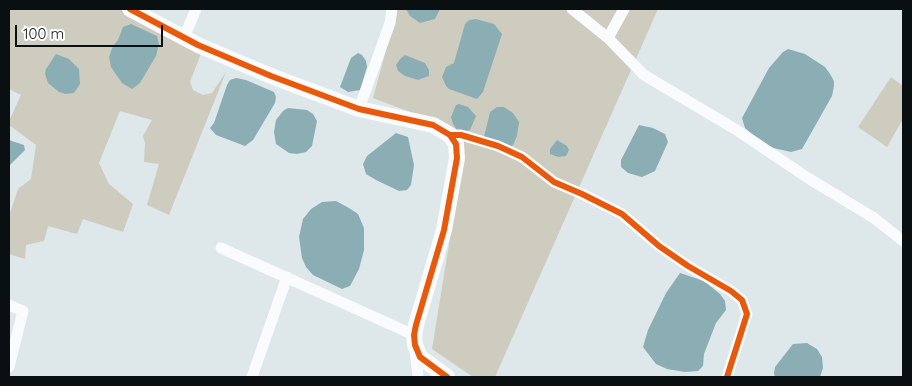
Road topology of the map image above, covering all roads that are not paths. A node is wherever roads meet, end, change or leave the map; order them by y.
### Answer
1 (130, 9) edge
2 (196, 9) edge
3 (392, 9) edge
4 (572, 9) edge
5 (624, 9) edge
6 (184, 38) junction
7 (608, 38) junction
8 (359, 109) junction
9 (450, 135) junction
10 (903, 241) edge
11 (221, 248) dead end
12 (287, 277) junction
13 (9, 304) edge
14 (415, 340) junction
15 (9, 367) edge
16 (252, 377) edge
17 (418, 377) edge
18 (447, 377) edge
19 (727, 377) edge

1 - 6 street
2 - 6 street
3 - 8 street
4 - 7 street
5 - 7 street
6 - 8 street
7 - 10 street
8 - 9 street
9 - 14 street
9 - 19 street
11 - 12 street
12 - 14 street
12 - 16 street
13 - 15 street
14 - 17 street
14 - 18 street

